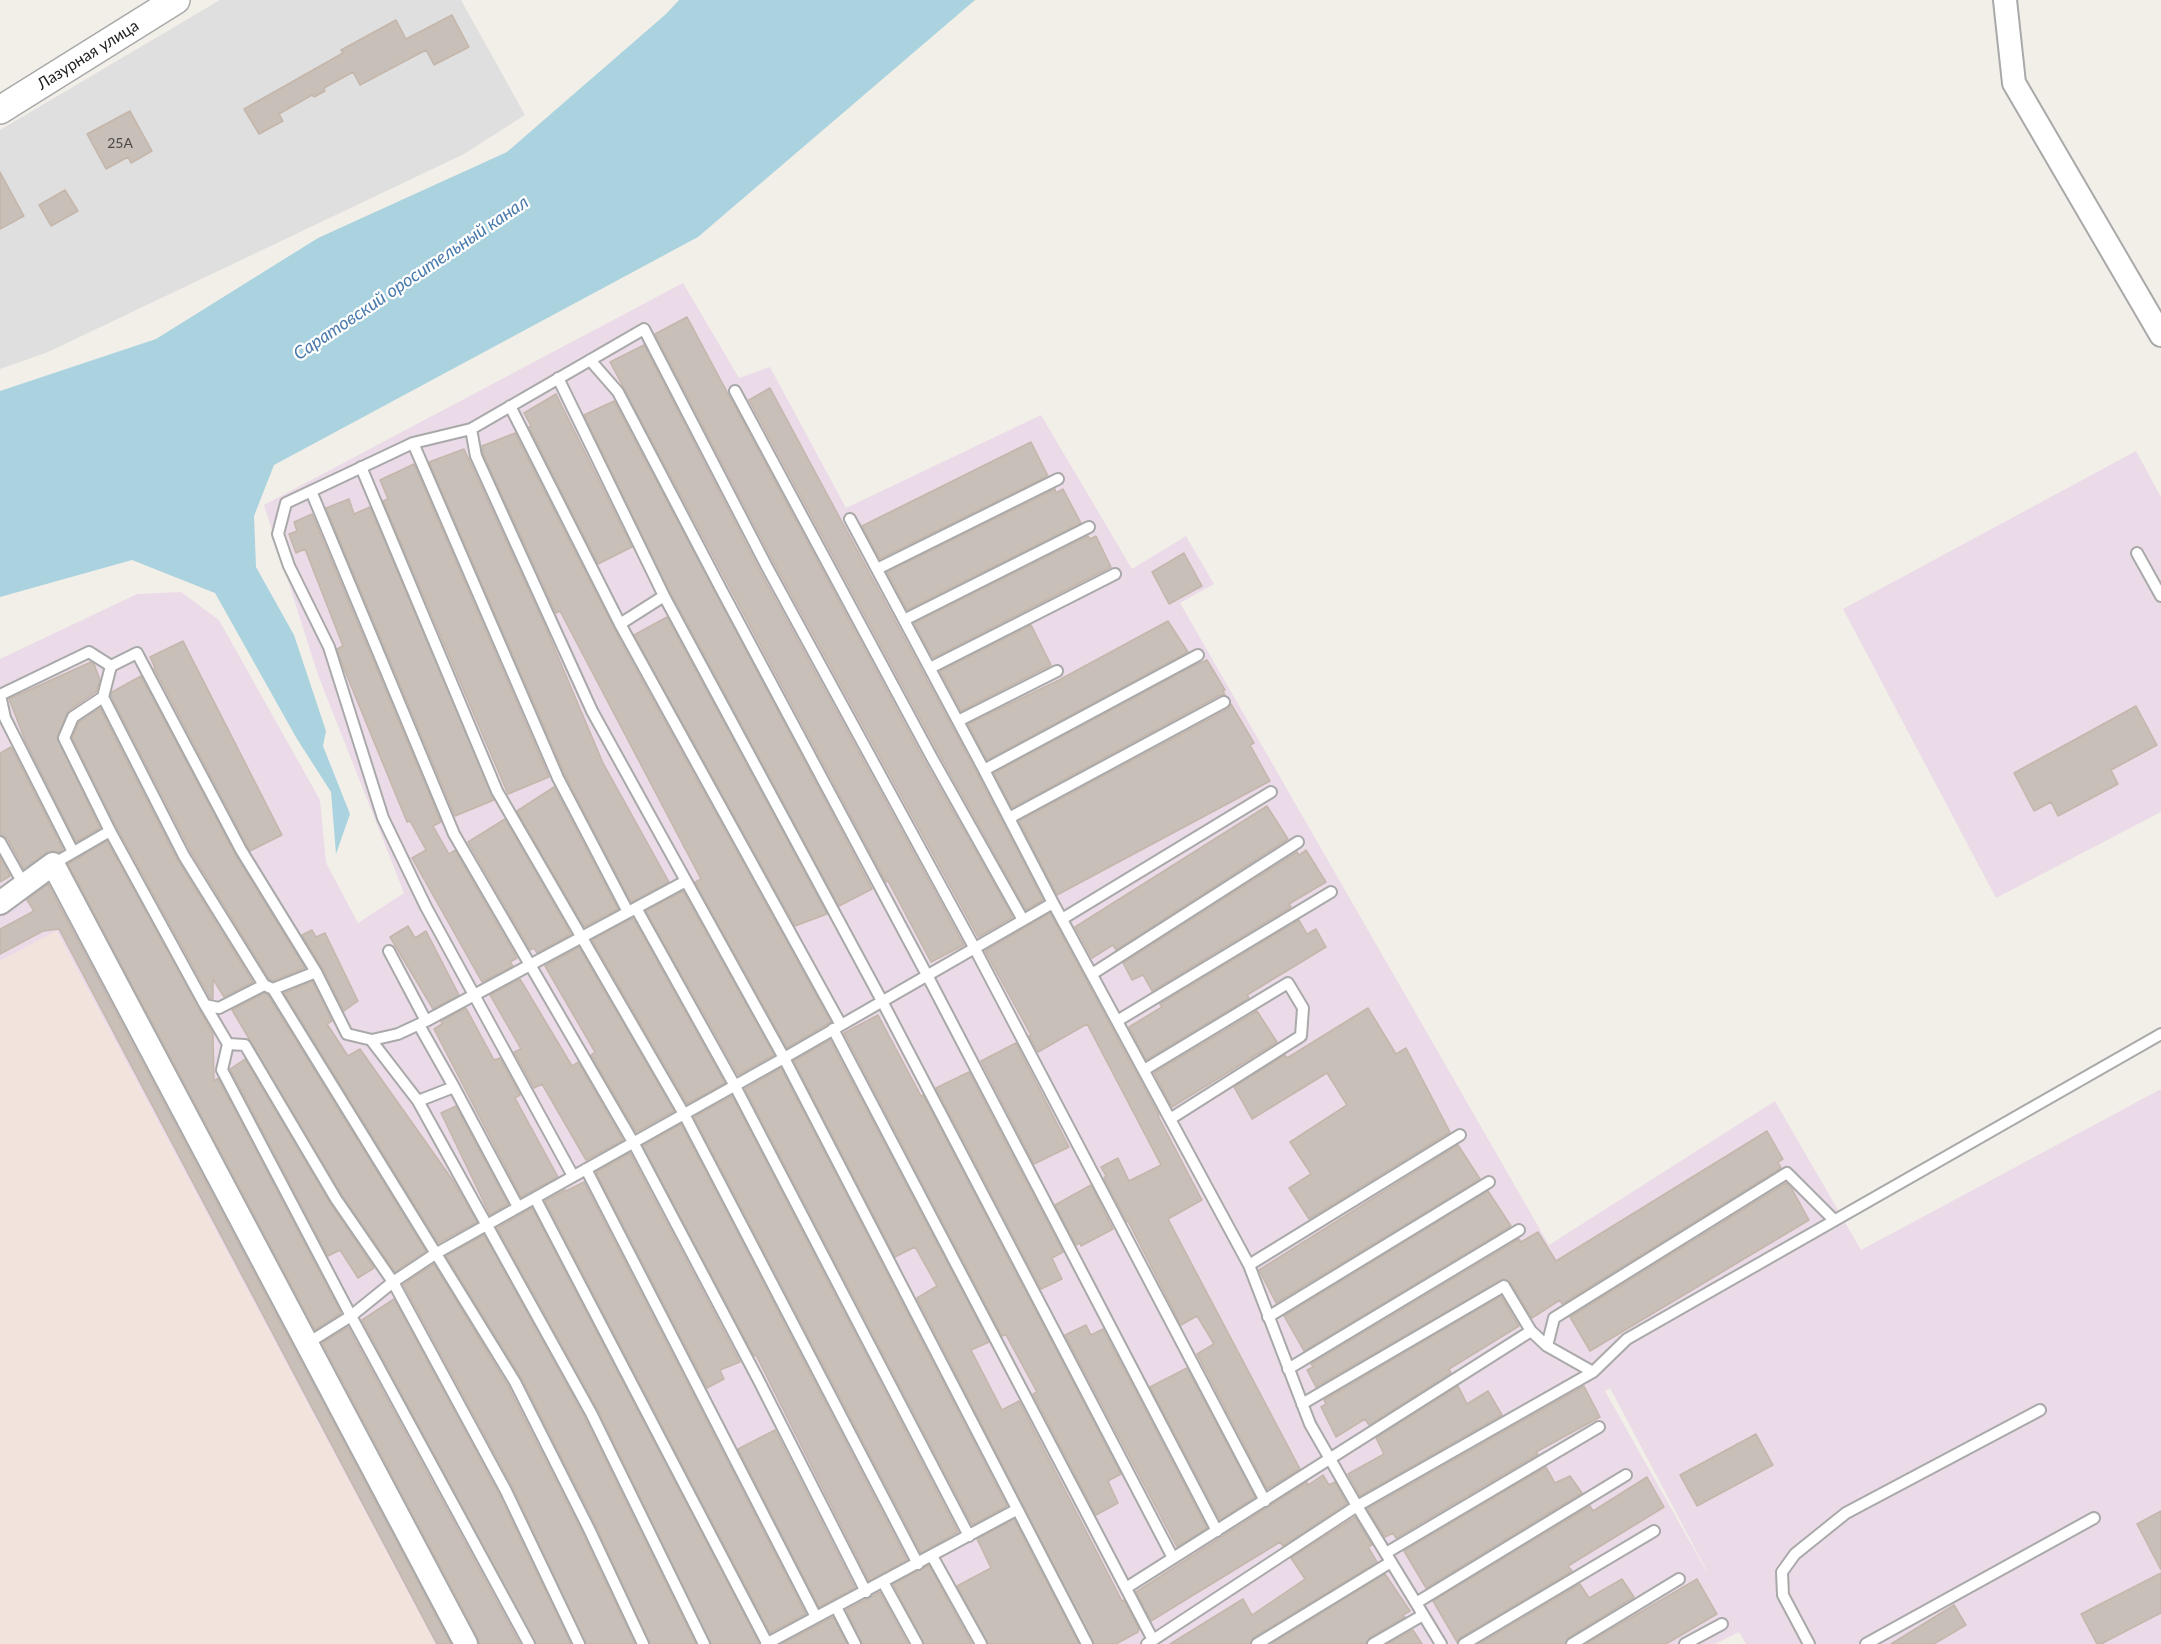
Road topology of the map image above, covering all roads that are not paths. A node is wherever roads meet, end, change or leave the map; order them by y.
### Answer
1 (176, 0) edge
2 (2005, 0) edge
3 (0, 110) edge
4 (2161, 334) edge
5 (590, 360) junction
6 (558, 378) junction
7 (735, 391) dead end
8 (510, 406) junction
9 (471, 429) junction
10 (413, 443) junction
11 (362, 467) junction
12 (1058, 479) dead end
13 (311, 491) junction
14 (850, 519) dead end
15 (1089, 527) dead end
16 (2137, 553) dead end
17 (877, 569) junction
18 (1115, 574) dead end
19 (664, 596) junction
20 (2161, 596) edge
21 (904, 620) junction
22 (620, 624) junction
23 (1198, 655) dead end
24 (111, 666) junction
25 (930, 668) junction
26 (1057, 671) dead end
27 (103, 697) junction
28 (1224, 702) dead end
29 (958, 721) junction
30 (984, 770) junction
31 (1271, 792) dead end
32 (1009, 818) junction
33 (110, 831) junction
34 (0, 842) edge
35 (1298, 842) dead end
36 (73, 852) junction
37 (53, 864) junction
38 (686, 881) junction
39 (24, 885) junction
40 (1331, 892) dead end
41 (0, 903) edge
42 (1053, 903) junction
43 (632, 910) junction
44 (1062, 919) junction
45 (1023, 920) junction
46 (582, 937) junction
47 (974, 947) junction
48 (389, 951) dead end
49 (529, 966) junction
50 (316, 972) junction
51 (1092, 974) junction
52 (927, 975) junction
53 (268, 987) junction
54 (474, 995) junction
55 (882, 1001) junction
56 (205, 1005) junction
57 (1117, 1021) junction
58 (422, 1023) junction
59 (837, 1027) junction
60 (2161, 1034) edge
61 (371, 1040) junction
62 (228, 1044) junction
63 (784, 1058) junction
64 (1144, 1070) junction
65 (735, 1086) junction
66 (454, 1087) junction
67 (418, 1101) junction
68 (684, 1114) junction
69 (1170, 1119) junction
70 (1460, 1135) dead end
71 (633, 1142) junction
72 (586, 1169) junction
73 (573, 1176) junction
74 (1489, 1182) dead end
75 (535, 1198) junction
76 (518, 1207) junction
77 (1834, 1220) junction
78 (486, 1225) junction
79 (1519, 1230) dead end
80 (435, 1254) junction
81 (1249, 1265) junction
82 (393, 1282) junction
83 (351, 1316) junction
84 (1268, 1317) junction
85 (1532, 1331) junction
86 (308, 1343) junction
87 (1547, 1346) junction
88 (1288, 1369) junction
89 (1593, 1372) junction
90 (1302, 1404) junction
91 (2040, 1410) dead end
92 (1599, 1427) dead end
93 (1330, 1460) junction
94 (1626, 1475) dead end
95 (1265, 1501) junction
96 (1357, 1506) junction
97 (1016, 1510) junction
98 (2094, 1518) dead end
99 (1654, 1531) dead end
100 (1217, 1532) junction
101 (969, 1536) junction
102 (932, 1556) junction
103 (1173, 1558) junction
104 (1388, 1558) junction
105 (918, 1564) junction
106 (1679, 1579) dead end
107 (883, 1582) junction
108 (1126, 1588) junction
109 (866, 1592) junction
110 (1416, 1604) junction
111 (836, 1607) junction
112 (1423, 1615) junction
113 (816, 1617) junction
114 (1722, 1624) dead end
115 (787, 1633) junction
116 (1150, 1642) edge
117 (466, 1644) edge
118 (529, 1644) edge
119 (579, 1644) edge
120 (643, 1644) edge
121 (704, 1644) edge
122 (767, 1644) edge
123 (792, 1644) edge
124 (855, 1644) edge
125 (917, 1644) edge
126 (981, 1644) edge
127 (1087, 1644) edge
128 (1257, 1644) edge
129 (1373, 1644) edge
130 (1441, 1644) edge
131 (1464, 1644) edge
132 (1572, 1644) edge
133 (1685, 1644) edge
134 (1809, 1644) edge
135 (1866, 1644) edge

1 - 3 street, Лазурная улица
2 - 4 street
5 - 6 lane
5 - 47 lane
5 - 52 lane
6 - 8 lane
6 - 19 lane
7 - 45 lane
8 - 9 lane
8 - 22 lane
9 - 10 lane
9 - 38 lane
10 - 11 lane
10 - 43 lane
11 - 13 lane
11 - 46 lane
12 - 17 lane
13 - 49 lane
13 - 54 lane
14 - 17 lane
15 - 21 lane
16 - 20 lane
17 - 21 lane
18 - 25 lane
19 - 22 lane
19 - 55 lane
21 - 25 lane
22 - 59 lane
23 - 30 lane
24 - 27 lane
24 - 36 lane
24 - 50 lane
25 - 29 lane
26 - 29 lane
27 - 33 lane
27 - 53 lane
28 - 32 lane
29 - 30 lane
30 - 32 lane
31 - 44 lane
32 - 42 lane
33 - 36 lane
33 - 56 lane
34 - 39 lane
35 - 51 lane
36 - 37 lane
37 - 39 street
37 - 86 street
38 - 43 lane
38 - 63 lane
39 - 41 street
40 - 57 lane
42 - 44 lane
42 - 45 lane
43 - 46 lane
43 - 65 lane
44 - 51 lane
45 - 47 lane
46 - 49 lane
46 - 68 lane
47 - 52 lane
47 - 95 lane
48 - 58 lane
49 - 54 lane
49 - 71 lane
50 - 53 lane
50 - 61 lane
51 - 57 lane
52 - 55 lane
52 - 100 lane
53 - 56 lane
53 - 80 lane
54 - 58 lane
54 - 73 lane
55 - 59 lane
55 - 103 lane
56 - 62 lane
57 - 64 lane
58 - 61 lane
58 - 66 lane
59 - 63 lane
59 - 108 lane
60 - 77 lane
61 - 67 lane
62 - 82 lane
62 - 83 lane
63 - 65 lane
63 - 97 lane
64 - 69 lane
64 - 69 lane
65 - 68 lane
65 - 101 lane
66 - 67 lane
66 - 76 lane
67 - 78 lane
68 - 71 lane
68 - 105 lane
69 - 81 lane
70 - 81 lane
71 - 72 lane
71 - 109 lane
72 - 73 lane
72 - 113 lane
73 - 75 lane
74 - 84 lane
75 - 76 lane
75 - 122 lane
76 - 78 lane
77 - 87 lane
77 - 89 lane
78 - 80 lane
78 - 121 lane
79 - 88 lane
80 - 82 lane
80 - 120 lane
81 - 84 lane
82 - 83 lane
82 - 119 lane
83 - 86 lane
83 - 118 lane
84 - 88 lane
85 - 87 lane
85 - 90 lane
85 - 93 lane
86 - 117 street
87 - 89 lane
88 - 90 lane
89 - 96 lane
90 - 93 lane
91 - 134 lane
92 - 104 lane
93 - 95 lane
93 - 96 lane
94 - 110 lane
95 - 100 lane
96 - 104 lane
96 - 116 lane
97 - 101 lane
97 - 127 lane
98 - 135 lane
99 - 131 lane
100 - 103 lane
101 - 102 lane
102 - 105 lane
102 - 126 lane
103 - 108 lane
104 - 110 lane
104 - 128 lane
105 - 107 lane
106 - 132 lane
107 - 109 lane
107 - 125 lane
108 - 116 lane
109 - 111 lane
110 - 112 lane
111 - 113 lane
111 - 124 lane
112 - 129 lane
112 - 130 lane
113 - 115 lane
114 - 133 lane
115 - 122 lane
115 - 123 lane

